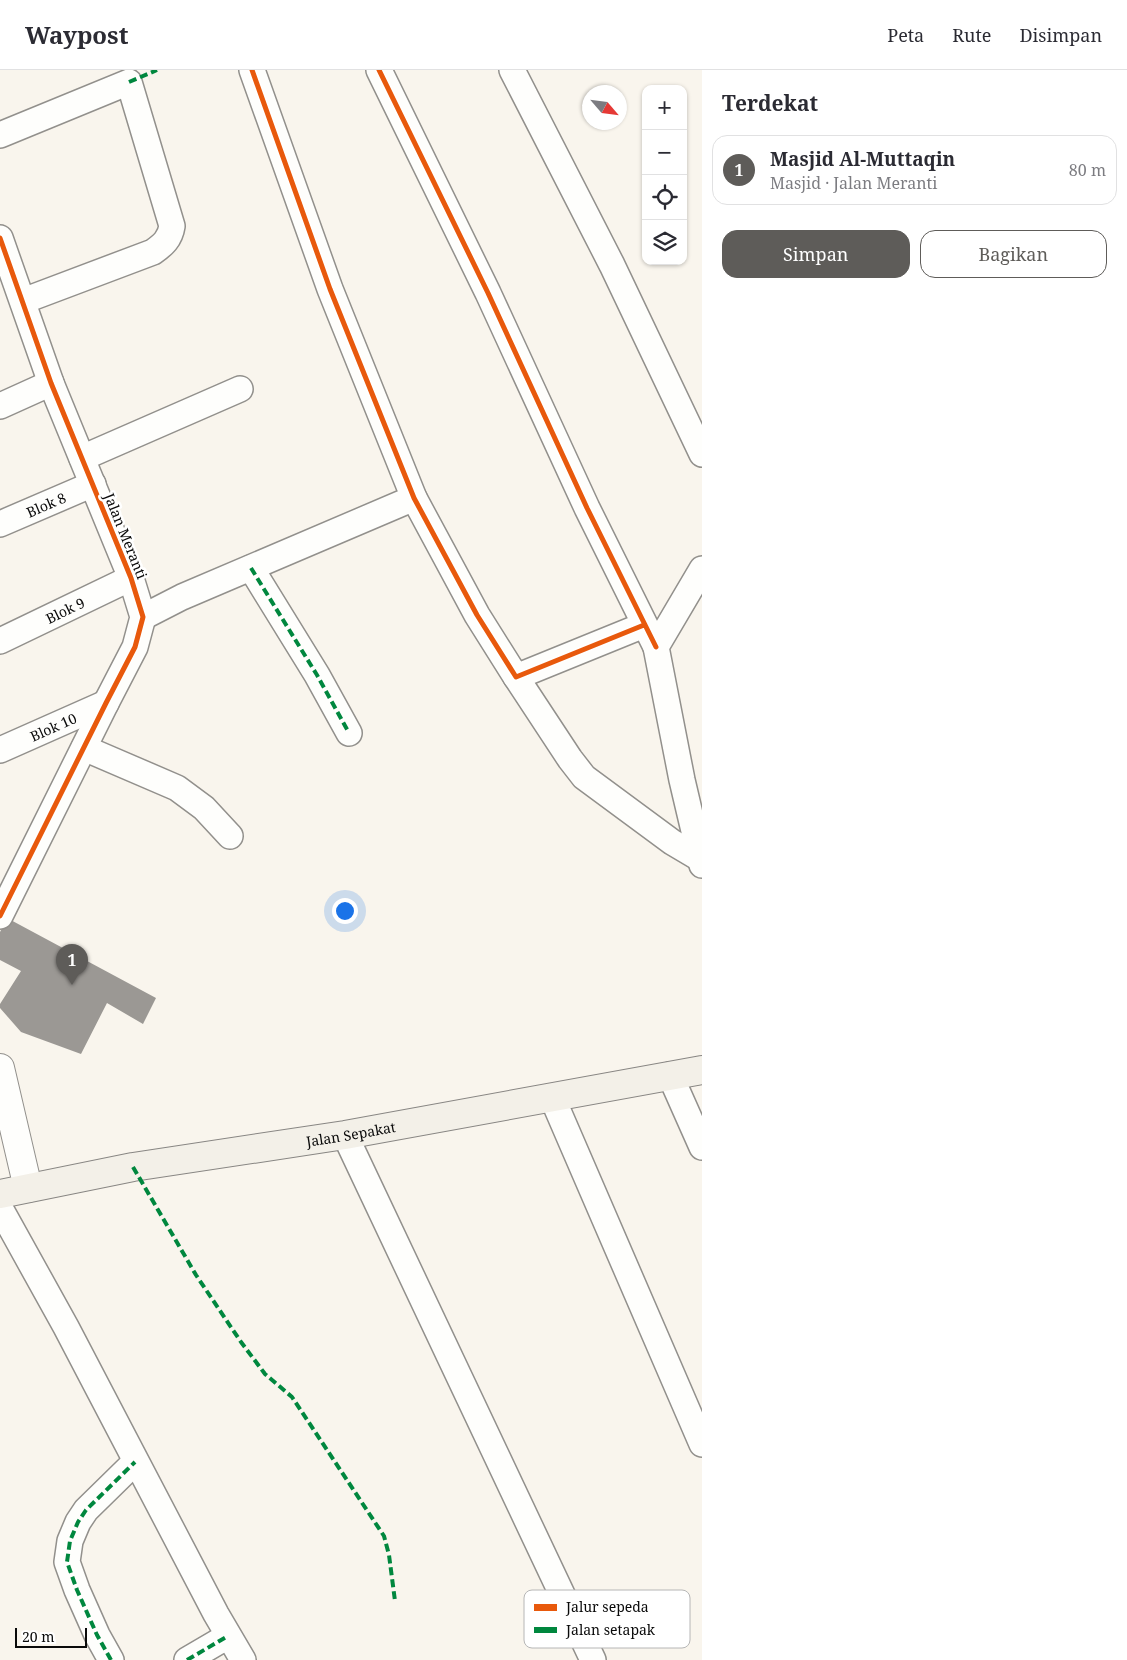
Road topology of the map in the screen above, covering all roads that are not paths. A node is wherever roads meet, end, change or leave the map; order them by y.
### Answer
1 (252, 70) edge
2 (378, 70) edge
3 (512, 70) edge
4 (0, 135) edge
5 (0, 238) edge
6 (14, 297) edge
7 (51, 383) junction
8 (240, 389) dead end
9 (0, 406) edge
10 (702, 454) edge
11 (82, 458) junction
12 (93, 484) junction
13 (414, 498) junction
14 (0, 524) edge
15 (251, 568) junction
16 (702, 569) edge
17 (131, 578) junction
18 (143, 617) junction
19 (644, 626) junction
20 (0, 640) edge
21 (656, 647) junction
22 (516, 677) junction
23 (106, 703) junction
24 (349, 733) dead end
25 (84, 748) junction
26 (0, 750) edge
27 (230, 836) dead end
28 (701, 862) edge
29 (0, 916) edge
30 (0, 1068) edge
31 (702, 1070) edge
32 (670, 1075) junction
33 (552, 1097) junction
34 (345, 1135) junction
35 (702, 1147) edge
36 (28, 1188) junction
37 (0, 1194) edge
38 (0, 1208) edge
39 (702, 1444) edge
40 (136, 1462) junction
41 (561, 1590) edge
42 (228, 1636) junction
43 (588, 1648) edge
44 (111, 1660) edge
45 (187, 1660) edge
46 (243, 1660) edge
47 (594, 1660) edge

1 - 13 street
2 - 19 street
3 - 10 street
4 - 6 street
5 - 6 street, Jalan Meranti
6 - 7 street, Jalan Meranti
7 - 9 street
7 - 11 street, Jalan Meranti
8 - 11 street
11 - 12 street, Jalan Meranti
12 - 14 street, Blok 8
12 - 17 street, Jalan Meranti
13 - 15 street
13 - 22 street
15 - 18 street
15 - 24 street
16 - 21 street
17 - 18 street, Jalan Meranti
17 - 20 street, Blok 9
18 - 23 street
19 - 21 street
19 - 22 street
21 - 28 street
22 - 28 street
23 - 25 street
23 - 26 street, Blok 10
25 - 27 street
25 - 29 street
30 - 36 street
31 - 32 main road, Jalan Sepakat
32 - 33 main road, Jalan Sepakat
32 - 35 street
33 - 34 main road, Jalan Sepakat
33 - 39 street
34 - 36 main road, Jalan Sepakat
34 - 41 street
36 - 37 main road, Jalan Sepakat
38 - 40 street
40 - 42 street
40 - 44 street
42 - 45 street
42 - 46 street
43 - 47 street

